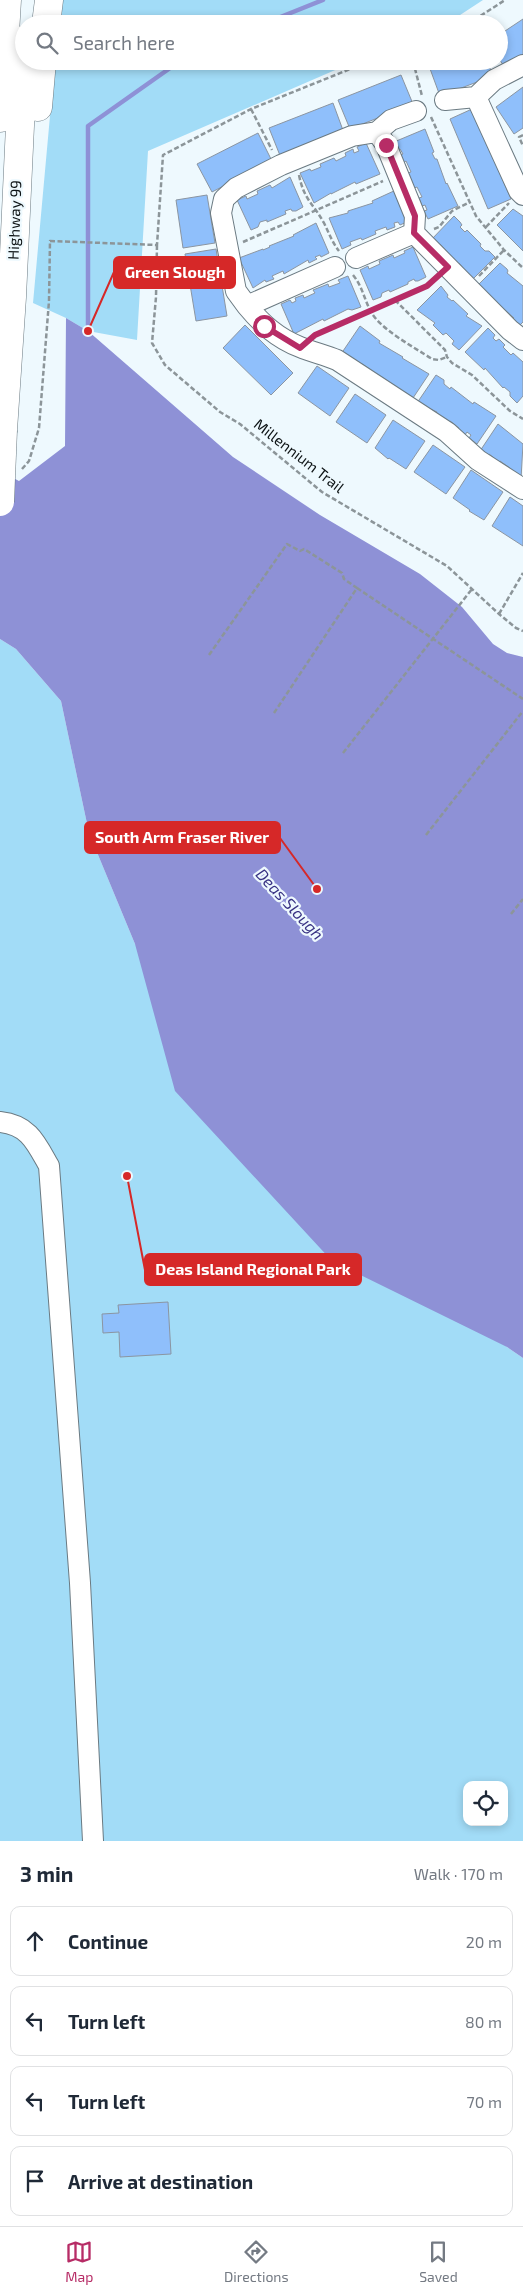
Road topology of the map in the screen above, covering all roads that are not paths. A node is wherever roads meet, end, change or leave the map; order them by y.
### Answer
1 (7, 0) edge
2 (26, 0) edge
3 (49, 0) edge
4 (25, 15) edge
5 (47, 15) edge
6 (523, 65) edge
7 (23, 70) edge
8 (41, 70) edge
9 (476, 97) junction
10 (445, 100) dead end
11 (423, 109) road end
12 (0, 118) edge
13 (377, 132) junction
14 (521, 193) edge
15 (416, 235) junction
16 (14, 258) junction
17 (356, 258) dead end
18 (334, 267) dead end
19 (247, 306) junction
20 (523, 340) edge
21 (523, 489) edge
22 (0, 502) edge
23 (0, 1122) edge
24 (93, 1841) edge

1 - 12 highway
2 - 4 highway
3 - 5 highway
6 - 9 lane
7 - 16 highway, Highway 99
8 - 16 highway
9 - 10 lane
9 - 14 lane
11 - 13 lane
13 - 15 lane
13 - 19 lane
15 - 17 lane
15 - 20 lane
16 - 22 highway, Highway 99, bridge
18 - 19 lane
19 - 21 lane
23 - 24 lane

